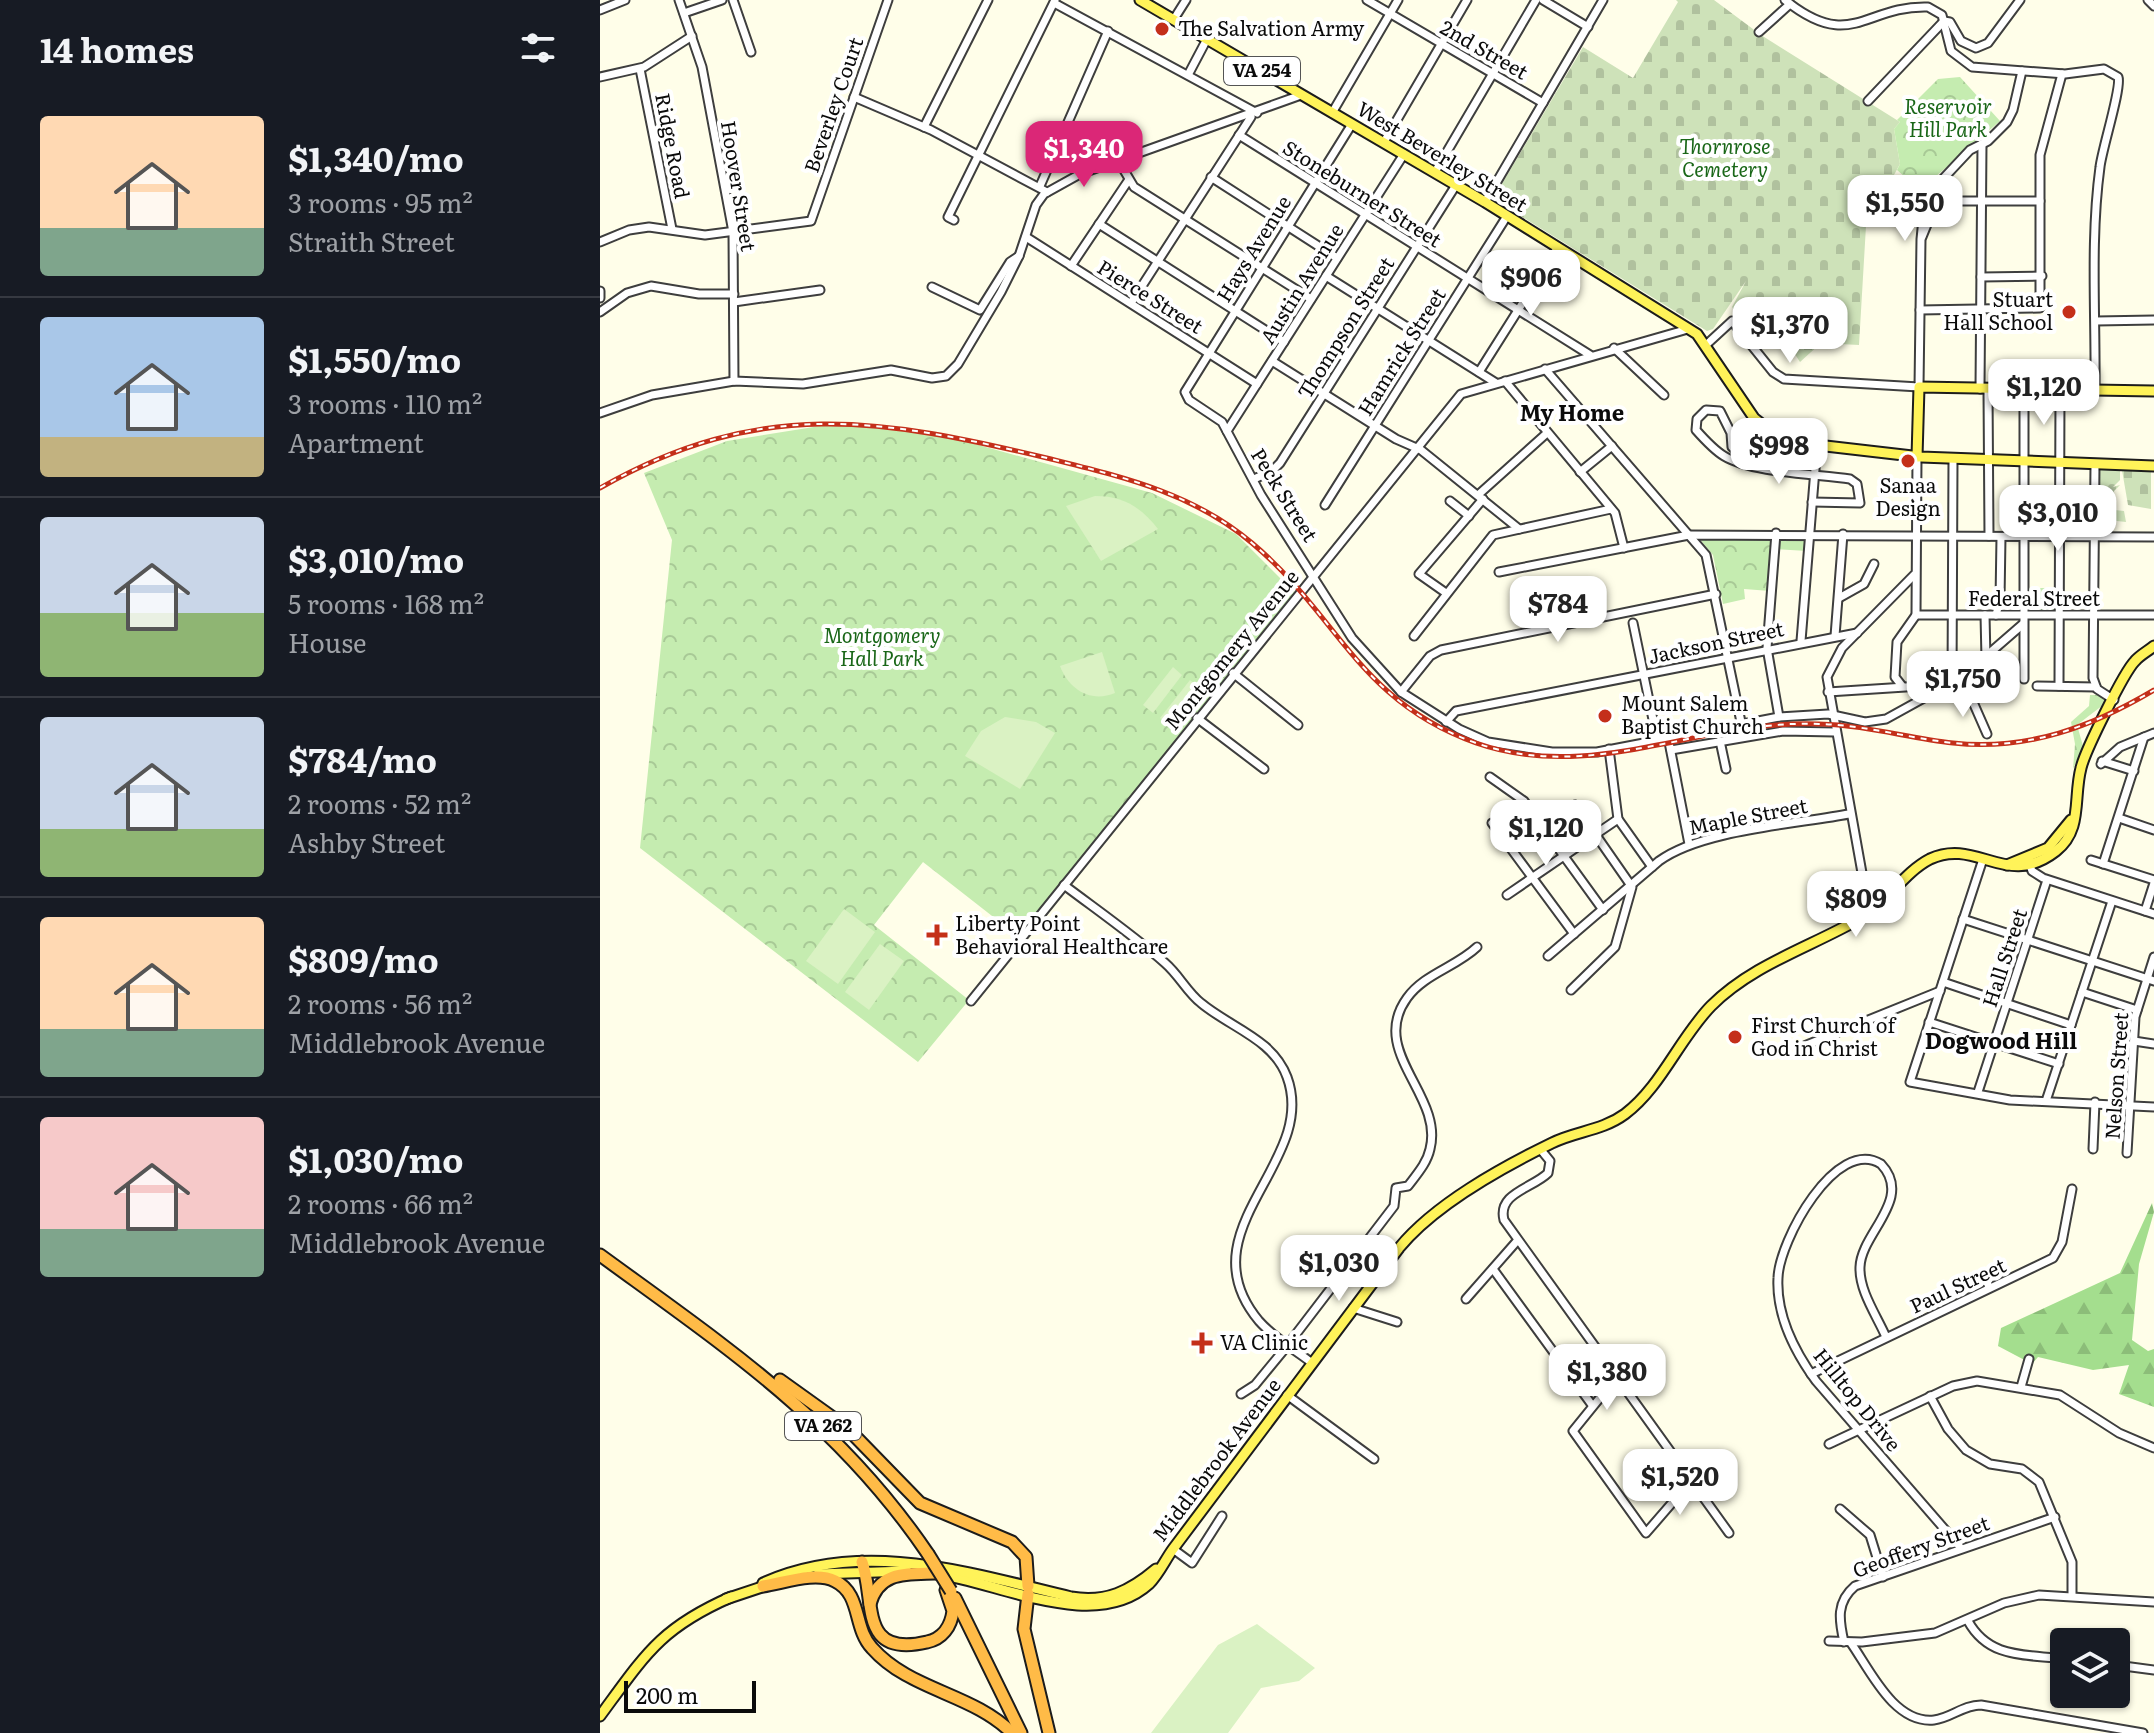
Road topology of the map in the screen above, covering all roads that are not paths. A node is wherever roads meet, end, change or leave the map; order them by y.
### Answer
1 (625, 0) edge
2 (679, 0) edge
3 (722, 0) edge
4 (733, 0) edge
5 (888, 0) edge
6 (988, 0) edge
7 (1140, 0) edge
8 (1186, 0) edge
9 (1367, 0) edge
10 (1398, 0) edge
11 (1467, 0) edge
12 (1536, 0) edge
13 (1543, 0) edge
14 (1603, 0) edge
15 (1945, 0) edge
16 (2020, 0) edge
17 (2148, 0) edge
18 (1055, 1) edge
19 (1788, 2) edge
20 (1915, 3) edge
21 (2154, 6) edge
22 (600, 10) edge
23 (1937, 10) junction
24 (684, 13) junction
25 (1390, 13) junction
26 (1174, 19) junction
27 (1944, 21) junction
28 (1588, 27) junction
29 (1108, 31) junction
30 (1759, 32) dead end
31 (692, 36) junction
32 (1207, 39) junction
33 (1442, 44) junction
34 (751, 52) dead end
35 (640, 69) junction
36 (2022, 71) junction
37 (1493, 73) junction
38 (2062, 74) junction
39 (1188, 75) junction
40 (600, 77) edge
41 (1301, 95) junction
42 (854, 97) junction
43 (1868, 101) dead end
44 (1543, 103) junction
45 (1332, 113) junction
46 (1255, 114) junction
47 (1352, 124) junction
48 (924, 127) junction
49 (1239, 135) junction
50 (1384, 142) junction
51 (1982, 144) junction
52 (978, 154) junction
53 (1404, 154) junction
54 (1118, 160) junction
55 (1435, 172) junction
56 (1211, 177) junction
57 (1128, 181) junction
58 (1315, 183) junction
59 (1456, 185) junction
60 (1043, 189) junction
61 (1982, 201) junction
62 (2040, 201) junction
63 (1485, 202) junction
64 (1365, 215) junction
65 (1507, 216) junction
66 (1184, 219) junction
67 (954, 220) dead end
68 (1099, 224) junction
69 (1288, 226) junction
70 (672, 229) junction
71 (733, 232) junction
72 (1026, 237) junction
73 (1921, 239) junction
74 (600, 242) edge
75 (1416, 247) junction
76 (1558, 247) junction
77 (1019, 256) junction
78 (1337, 258) junction
79 (1157, 262) junction
80 (1071, 266) junction
81 (1261, 268) junction
82 (1326, 276) junction
83 (2042, 276) junction
84 (1981, 277) junction
85 (1467, 279) junction
86 (932, 287) dead end
87 (820, 290) dead end
88 (600, 291) edge
89 (600, 298) edge
90 (734, 298) junction
91 (1311, 299) junction
92 (1131, 303) junction
93 (1378, 308) junction
94 (1981, 309) junction
95 (1234, 310) junction
96 (1518, 310) junction
97 (1920, 310) junction
98 (600, 312) edge
99 (2154, 320) edge
100 (2096, 321) junction
101 (1688, 329) junction
102 (1428, 340) junction
103 (1284, 342) junction
104 (1707, 344) junction
105 (1614, 348) junction
106 (1207, 352) junction
107 (1590, 355) junction
108 (1272, 361) junction
109 (1545, 369) junction
110 (1479, 372) junction
111 (734, 381) junction
112 (1500, 382) junction
113 (1257, 384) junction
114 (1919, 387) junction
115 (1984, 389) junction
116 (2024, 390) junction
117 (2060, 390) junction
118 (2095, 391) junction
119 (2154, 391) edge
120 (1323, 394) junction
121 (1664, 395) dead end
122 (600, 413) edge
123 (1374, 425) junction
124 (1227, 431) junction
125 (1547, 433) junction
126 (1817, 445) junction
127 (1612, 446) junction
128 (1417, 449) junction
129 (1917, 457) junction
130 (1953, 460) junction
131 (1988, 461) junction
132 (2023, 462) junction
133 (1749, 463) junction
134 (2059, 463) junction
135 (2095, 465) junction
136 (2154, 466) edge
137 (1580, 472) junction
138 (1814, 475) junction
139 (1254, 479) junction
140 (1481, 497) junction
141 (1450, 501) dead end
142 (1812, 502) junction
143 (1325, 505) dead end
144 (1611, 509) junction
145 (1469, 516) junction
146 (1519, 529) junction
147 (1776, 533) junction
148 (1809, 533) junction
149 (1843, 534) junction
150 (1689, 535) junction
151 (1916, 535) junction
152 (1952, 536) junction
153 (1989, 536) junction
154 (2001, 537) junction
155 (2023, 537) junction
156 (2154, 537) edge
157 (2059, 538) junction
158 (2094, 538) junction
159 (1624, 548) junction
160 (1874, 564) dead end
161 (1499, 572) dead end
162 (1914, 575) junction
163 (1314, 576) junction
164 (1446, 593) junction
165 (1716, 594) junction
166 (1839, 598) junction
167 (1951, 614) junction
168 (1916, 615) junction
169 (1985, 615) junction
170 (1996, 615) junction
171 (2154, 615) edge
172 (2058, 616) junction
173 (2094, 616) junction
174 (2023, 620) junction
175 (1633, 623) dead end
176 (1857, 633) junction
177 (1414, 636) dead end
178 (1835, 636) junction
179 (1801, 641) junction
180 (2154, 646) edge
181 (1767, 648) junction
182 (1728, 657) junction
183 (1986, 659) junction
184 (1233, 673) junction
185 (1644, 674) junction
186 (1962, 677) junction
187 (2024, 679) dead end
188 (1952, 684) junction
189 (1902, 686) junction
190 (2037, 686) dead end
191 (2059, 686) junction
192 (2096, 687) junction
193 (1401, 692) junction
194 (1828, 692) junction
195 (2114, 700) junction
196 (1832, 715) junction
197 (1779, 717) junction
198 (1197, 718) junction
199 (1446, 722) junction
200 (1741, 722) junction
201 (1298, 725) dead end
202 (1835, 732) junction
203 (2154, 733) edge
204 (1987, 734) dead end
205 (1668, 737) junction
206 (2144, 737) junction
207 (1657, 739) junction
208 (1720, 741) junction
209 (1609, 749) junction
210 (1671, 750) junction
211 (1264, 769) dead end
212 (1726, 769) dead end
213 (2134, 771) junction
214 (1490, 777) dead end
215 (1575, 805) dead end
216 (1849, 814) junction
217 (1618, 815) junction
218 (2119, 818) junction
219 (1492, 823) dead end
220 (2154, 830) edge
221 (1595, 834) junction
222 (1689, 844) junction
223 (1563, 855) junction
224 (1983, 859) junction
225 (2091, 860) dead end
226 (2028, 861) junction
227 (2103, 864) junction
228 (1652, 867) junction
229 (1533, 877) junction
230 (2047, 880) junction
231 (2154, 882) edge
232 (1064, 885) junction
233 (1632, 887) junction
234 (1507, 895) dead end
235 (2112, 901) junction
236 (1603, 910) junction
237 (2145, 911) junction
238 (1869, 912) junction
239 (2154, 914) edge
240 (1963, 919) junction
241 (1574, 934) junction
242 (2028, 940) junction
243 (1477, 947) dead end
244 (1548, 956) dead end
245 (2154, 957) edge
246 (2092, 961) junction
247 (2150, 980) edge
248 (1941, 986) junction
249 (1571, 990) dead end
250 (2082, 992) junction
251 (971, 1001) dead end
252 (2007, 1004) junction
253 (2137, 1010) junction
254 (1929, 1022) junction
255 (2071, 1025) junction
256 (2134, 1041) junction
257 (1994, 1044) junction
258 (2154, 1044) edge
259 (1799, 1048) dead end
260 (2059, 1064) junction
261 (1978, 1092) junction
262 (2046, 1101) junction
263 (2095, 1102) junction
264 (2130, 1103) junction
265 (2154, 1107) edge
266 (2093, 1149) dead end
267 (1541, 1150) junction
268 (2127, 1153) dead end
269 (2072, 1189) dead end
270 (1517, 1241) junction
271 (600, 1255) edge
272 (1493, 1269) junction
273 (1985, 1275) dead end
274 (1989, 1288) junction
275 (1466, 1299) dead end
276 (1353, 1308) junction
277 (1397, 1322) dead end
278 (709, 1335) junction
279 (1886, 1337) junction
280 (1287, 1345) junction
281 (2029, 1359) dead end
282 (1312, 1363) junction
283 (1811, 1374) junction
284 (1616, 1378) junction
285 (2021, 1387) junction
286 (1241, 1394) dead end
287 (1287, 1395) junction
288 (1930, 1396) junction
289 (1592, 1405) junction
290 (1859, 1431) junction
291 (1829, 1444) dead end
292 (2154, 1448) edge
293 (1374, 1459) dead end
294 (1691, 1481) junction
295 (1840, 1509) dead end
296 (1222, 1516) dead end
297 (2055, 1517) junction
298 (1729, 1533) dead end
299 (1960, 1547) junction
300 (1173, 1549) junction
301 (1162, 1564) junction
302 (862, 1568) junction
303 (935, 1573) junction
304 (1883, 1577) junction
305 (763, 1586) junction
306 (949, 1590) junction
307 (1028, 1590) junction
308 (2072, 1595) junction
309 (726, 1599) junction
310 (2154, 1602) edge
311 (862, 1609) junction
312 (1968, 1621) junction
313 (1829, 1641) dead end
314 (1848, 1642) junction
315 (2050, 1657) edge
316 (2130, 1667) edge
317 (2154, 1670) edge
318 (1005, 1698) junction
319 (600, 1716) edge
320 (1012, 1733) edge
321 (1021, 1733) edge
322 (1027, 1733) edge
323 (1049, 1733) edge
324 (2143, 1733) edge

1 - 22 street
2 - 24 street, Hoover Street
3 - 24 street
4 - 34 street
5 - 42 street, Beverley Court
6 - 48 street
7 - 26 main road, West Beverley Street / VA 254
8 - 26 street
9 - 25 street, 2nd Street
10 - 25 street
11 - 33 street
12 - 37 street
13 - 28 street
14 - 28 street
15 - 23 street
16 - 27 street
17 - 21 street
18 - 29 street
18 - 52 street
19 - 20 street
19 - 30 street
20 - 23 street
23 - 27 street
24 - 31 street, Hoover Street
25 - 33 street, 2nd Street
25 - 45 street
26 - 32 main road, West Beverley Street / VA 254
27 - 36 street
27 - 43 street
28 - 44 street
29 - 39 street
29 - 60 street
31 - 35 street
31 - 71 street, Hoover Street
32 - 39 street
32 - 41 main road, West Beverley Street / VA 254
33 - 37 street, 2nd Street
33 - 50 street
35 - 40 street
35 - 70 street, Ridge Road
36 - 38 street
36 - 51 street
37 - 44 street, 2nd Street
37 - 55 street
38 - 62 street
38 - 100 street
39 - 46 street
41 - 45 main road, West Beverley Street / VA 254
41 - 46 street
42 - 48 street
42 - 71 street, Beverley Court
44 - 63 street
45 - 47 main road, West Beverley Street / VA 254
46 - 49 street
46 - 54 street
47 - 50 main road, West Beverley Street / VA 254
47 - 58 street, Hays Avenue
48 - 52 street
49 - 56 street
49 - 58 street, Stoneburner Street
50 - 53 main road, West Beverley Street / VA 254
51 - 61 street
51 - 73 street
52 - 60 street
52 - 67 street
53 - 55 main road, West Beverley Street / VA 254
53 - 64 street, Austin Avenue
54 - 57 street
54 - 60 street
55 - 59 main road, West Beverley Street / VA 254
56 - 66 street
56 - 69 street
57 - 66 street
57 - 68 street
58 - 64 street, Stoneburner Street
58 - 69 street, Hays Avenue
59 - 63 main road, West Beverley Street / VA 254
59 - 75 street, Thompson Street
60 - 72 street
61 - 62 street
61 - 73 street
61 - 84 street
62 - 83 street
63 - 65 main road, West Beverley Street / VA 254
64 - 75 street, Stoneburner Street
64 - 78 street, Austin Avenue
65 - 76 main road, West Beverley Street / VA 254
65 - 85 street, Hamrick Street
66 - 79 street
66 - 81 street
68 - 79 street
68 - 80 street
69 - 78 street
69 - 81 street, Hays Avenue
70 - 71 street
70 - 74 street
71 - 90 street, Hoover Street
72 - 77 street
72 - 80 street, Pierce Street
73 - 97 street
75 - 85 street, Stoneburner Street
75 - 93 street, Thompson Street
76 - 96 street
76 - 101 main road, West Beverley Street / VA 254
77 - 86 street
77 - 111 street
78 - 82 street, Austin Avenue
79 - 92 street
79 - 95 street
80 - 92 street, Pierce Street
81 - 91 street
81 - 95 street, Hays Avenue
82 - 91 street, Austin Avenue
82 - 93 street
83 - 84 street
83 - 94 street
84 - 94 street
85 - 96 street, Stoneburner Street
85 - 102 street, Hamrick Street
87 - 90 street
88 - 89 street
90 - 98 street
90 - 111 street, Hoover Street
91 - 103 street, Austin Avenue
92 - 106 street, Pierce Street
93 - 102 street
93 - 120 street, Thompson Street
94 - 97 street
94 - 115 street
95 - 103 street
95 - 106 street, Hays Avenue
96 - 107 street, Stoneburner Street
96 - 110 street
97 - 114 street
99 - 100 street
100 - 118 street
101 - 104 main road, West Beverley Street / VA 254
101 - 105 street, Montgomery Avenue
102 - 110 street
102 - 123 street, Hamrick Street
103 - 108 street, Austin Avenue
104 - 114 street
104 - 126 main road, West Beverley Street / VA 254
105 - 107 street, Montgomery Avenue
105 - 121 street
106 - 113 street, Pierce Street
106 - 124 street, Hays Avenue
107 - 109 street, Montgomery Avenue
108 - 113 street, Austin Avenue
108 - 120 street
109 - 112 street, Montgomery Avenue
109 - 127 street
110 - 112 street
111 - 122 street
112 - 125 street
112 - 128 street, Montgomery Avenue
113 - 124 street, Austin Avenue
114 - 115 main road
114 - 129 main road
115 - 116 main road
115 - 131 street
116 - 117 main road
116 - 132 street
117 - 118 main road
117 - 134 street
118 - 119 main road
120 - 123 street
120 - 139 street, Thompson Street
123 - 128 street
123 - 143 street, Hamrick Street
124 - 139 street, Peck Street
125 - 137 street
125 - 140 street
126 - 129 main road, West Beverley Street / VA 254
126 - 138 street
127 - 137 street
127 - 150 street
128 - 140 street
128 - 163 street, Montgomery Avenue
129 - 130 main road, West Beverley Street / VA 254
129 - 151 street
130 - 131 main road, West Beverley Street / VA 254
130 - 152 street
131 - 132 main road, West Beverley Street / VA 254
131 - 153 street
132 - 134 main road, West Beverley Street / VA 254
132 - 155 street
133 - 133 street
133 - 138 street
134 - 135 main road, West Beverley Street / VA 254
134 - 157 street
135 - 136 main road, West Beverley Street / VA 254
135 - 158 street
137 - 144 street
138 - 142 street
138 - 142 street
139 - 163 street, Peck Street
140 - 145 street
140 - 146 street
141 - 145 street
142 - 148 street
144 - 146 street
144 - 159 street
145 - 164 street
146 - 164 street
147 - 148 street
147 - 150 street
147 - 181 street
148 - 149 street
148 - 179 street
149 - 151 street
149 - 166 street
150 - 159 street
150 - 165 street
151 - 152 street
151 - 162 street
152 - 153 street
152 - 167 street
153 - 154 street
154 - 155 street
154 - 170 street
155 - 157 street
155 - 174 street
156 - 158 street
157 - 158 street
157 - 172 street
158 - 173 street
159 - 161 street
160 - 166 street
162 - 168 street
162 - 176 street
163 - 184 street, Montgomery Avenue
163 - 193 street, Peck Street
164 - 177 street
165 - 182 street
165 - 193 street
166 - 178 street
167 - 168 street, Federal Street
167 - 169 street, Federal Street
167 - 188 street
168 - 189 street
169 - 170 street, Federal Street
169 - 183 street
170 - 174 street, Federal Street
171 - 173 street, Federal Street
172 - 173 street, Federal Street
172 - 174 street, Federal Street
172 - 191 street
173 - 192 street
174 - 183 street, Peck Street
174 - 187 street
175 - 185 street
176 - 178 street, Jackson Street
176 - 194 street
178 - 179 street, Jackson Street
179 - 181 street, Jackson Street
180 - 195 main road
181 - 182 street, Jackson Street
181 - 197 street
182 - 185 street, Jackson Street
182 - 200 street
183 - 186 street, Peck Street
184 - 198 street, Montgomery Avenue
184 - 201 street
185 - 199 street, Jackson Street
185 - 207 street
186 - 188 street, Peck Street
186 - 204 street
188 - 189 street
188 - 196 street, Peck Street
189 - 194 street
190 - 191 street
191 - 192 street
192 - 195 street
193 - 199 street, Peck Street
194 - 196 street
195 - 226 main road
196 - 197 street, Peck Street
196 - 202 street
197 - 200 street, Peck Street
198 - 211 street
198 - 232 street, Montgomery Avenue
199 - 209 street, Peck Street
200 - 205 street, Peck Street
202 - 208 street
202 - 216 street
203 - 206 street
205 - 207 street, Peck Street
205 - 210 street
206 - 213 street
206 - 213 street
207 - 209 street, Peck Street
208 - 210 street
208 - 212 street
209 - 217 street
210 - 222 street
213 - 218 street
214 - 223 street
215 - 221 street
216 - 222 street, Maple Street
216 - 238 street
217 - 221 street
217 - 228 street
218 - 220 street
218 - 227 street
219 - 229 street
221 - 223 street
221 - 233 street
222 - 228 street, Maple Street
223 - 229 street
223 - 236 street
224 - 226 main road, Middlebrook Avenue
224 - 238 main road, Middlebrook Avenue
224 - 240 street
225 - 227 street
226 - 230 street
227 - 231 street
228 - 233 street, Maple Street
229 - 234 street
229 - 241 street
230 - 235 street
230 - 242 street, Hall Street
231 - 237 street
232 - 251 street, Montgomery Avenue
232 - 280 street
233 - 236 street, Maple Street
233 - 249 street
235 - 237 street
235 - 246 street
236 - 241 street, Maple Street
237 - 239 street
238 - 267 main road, Middlebrook Avenue
240 - 242 street
240 - 248 street
241 - 244 street, Maple Street
242 - 246 street
242 - 252 street, Hall Street
243 - 280 street
245 - 247 street, Nelson Street
246 - 247 street
246 - 250 street
247 - 253 street, Nelson Street
248 - 252 street
248 - 254 street
248 - 259 street
250 - 253 street
250 - 255 street
252 - 255 street
252 - 257 street, Hall Street
253 - 256 street, Nelson Street
254 - 257 street
254 - 261 street
255 - 260 street
256 - 258 street
256 - 264 street, Nelson Street
257 - 260 street
257 - 261 street, Hall Street
260 - 262 street
261 - 262 street
262 - 263 street
263 - 264 street
263 - 266 street
264 - 265 street
264 - 268 street, Nelson Street
267 - 270 street
267 - 276 main road, Middlebrook Avenue
269 - 274 street, Paul Street
270 - 272 street
270 - 284 street
271 - 278 highway, VA 262
272 - 275 street
272 - 289 street
273 - 274 street
274 - 279 street, Paul Street
276 - 277 street
276 - 282 main road, Middlebrook Avenue
278 - 306 highway, VA 262, bridge
278 - 307 highway
279 - 283 street, Paul Street
279 - 283 street, Hilltop Drive
280 - 282 street
280 - 286 street
281 - 285 street
282 - 287 main road, Middlebrook Avenue
283 - 290 street, Hilltop Drive
284 - 289 street
284 - 294 street
285 - 288 street
285 - 292 street
287 - 293 street
287 - 300 main road, Middlebrook Avenue
288 - 290 street
288 - 297 street
289 - 294 street
290 - 291 street
290 - 299 street, Hilltop Drive
294 - 298 street
295 - 304 street
296 - 300 street
297 - 299 street, Geoffery Street
297 - 308 street
299 - 304 street, Geoffery Street
300 - 301 main road, Middlebrook Avenue
301 - 307 main road, Middlebrook Avenue
301 - 307 main road, Middlebrook Avenue
302 - 303 main road
302 - 305 main road
302 - 307 main road, Middlebrook Avenue
302 - 309 main road
302 - 311 highway
303 - 307 main road
303 - 311 highway
304 - 314 street, Geoffery Street
305 - 309 main road
305 - 311 highway
306 - 311 highway
306 - 318 highway
307 - 323 highway
308 - 310 street
308 - 312 street
309 - 319 main road
311 - 320 highway
312 - 314 street
312 - 315 street
313 - 314 street
314 - 324 street
316 - 317 street
318 - 321 highway
318 - 322 highway

